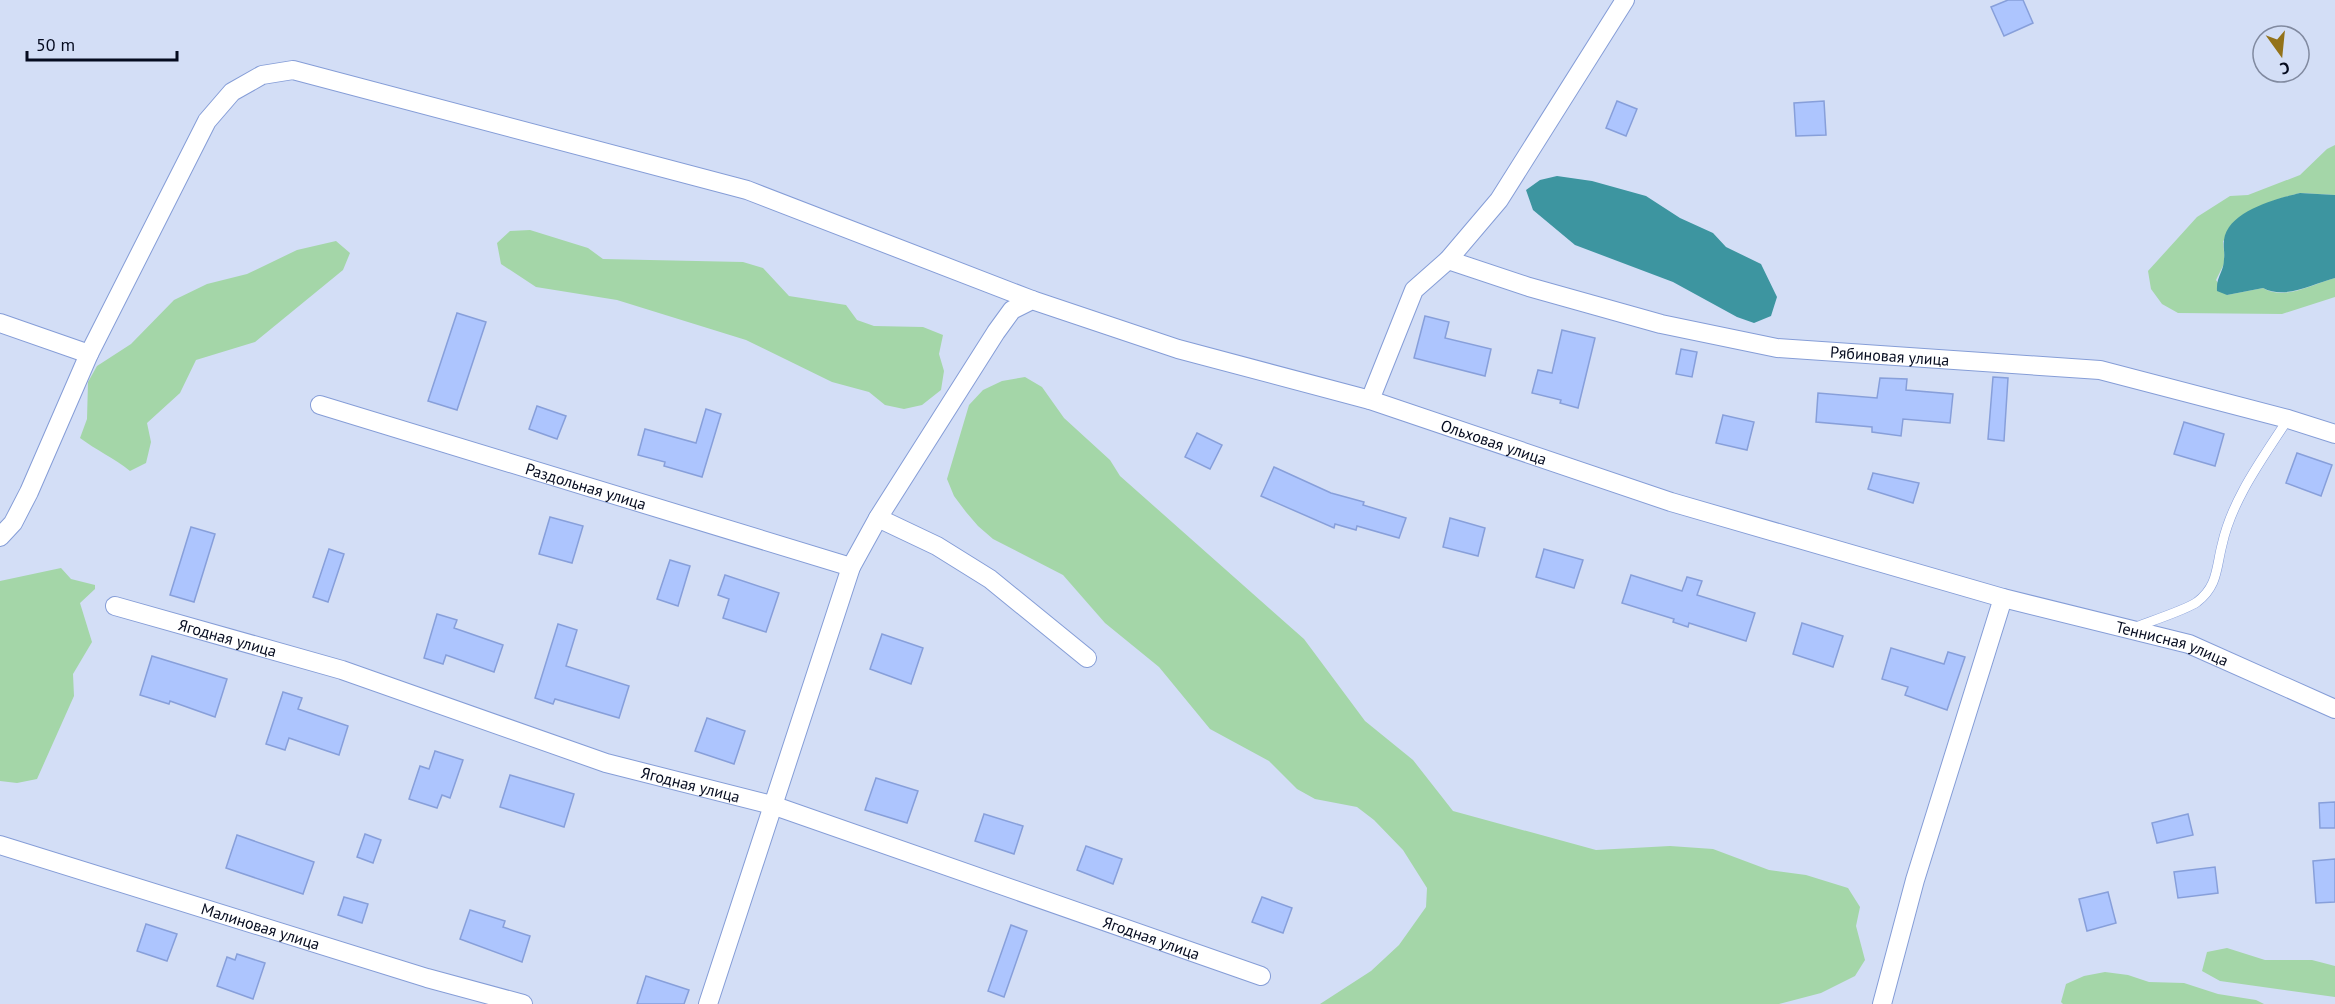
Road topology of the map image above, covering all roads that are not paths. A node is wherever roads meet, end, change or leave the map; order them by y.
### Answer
1 (1625, 0) edge
2 (1448, 260) junction
3 (1032, 300) junction
4 (0, 323) edge
5 (88, 354) junction
6 (1370, 400) junction
7 (320, 405) dead end
8 (2288, 419) junction
9 (2335, 434) edge
10 (878, 518) junction
11 (0, 537) edge
12 (851, 567) junction
13 (2003, 598) junction
14 (115, 606) dead end
15 (2130, 629) junction
16 (1086, 658) dead end
17 (2335, 709) edge
18 (772, 806) junction
19 (0, 845) edge
20 (1261, 976) dead end
21 (523, 1004) edge
22 (708, 1004) edge
23 (1882, 1004) edge

1 - 2 street
2 - 6 street
2 - 8 street, Рябиновая улица
3 - 5 street, Ольховая улица
3 - 6 street, Ольховая улица
3 - 10 street
4 - 5 street
5 - 11 street, Ольховая улица
6 - 13 street, Ольховая улица
7 - 12 street, Раздольная улица
8 - 9 street, Рябиновая улица
8 - 15 lane
10 - 12 street
10 - 16 street
12 - 18 street
13 - 15 street, Теннисная улица
13 - 23 street
14 - 18 street, Ягодная улица
15 - 17 street, Теннисная улица
18 - 20 street, Ягодная улица
18 - 22 street
19 - 21 street, Малиновая улица

